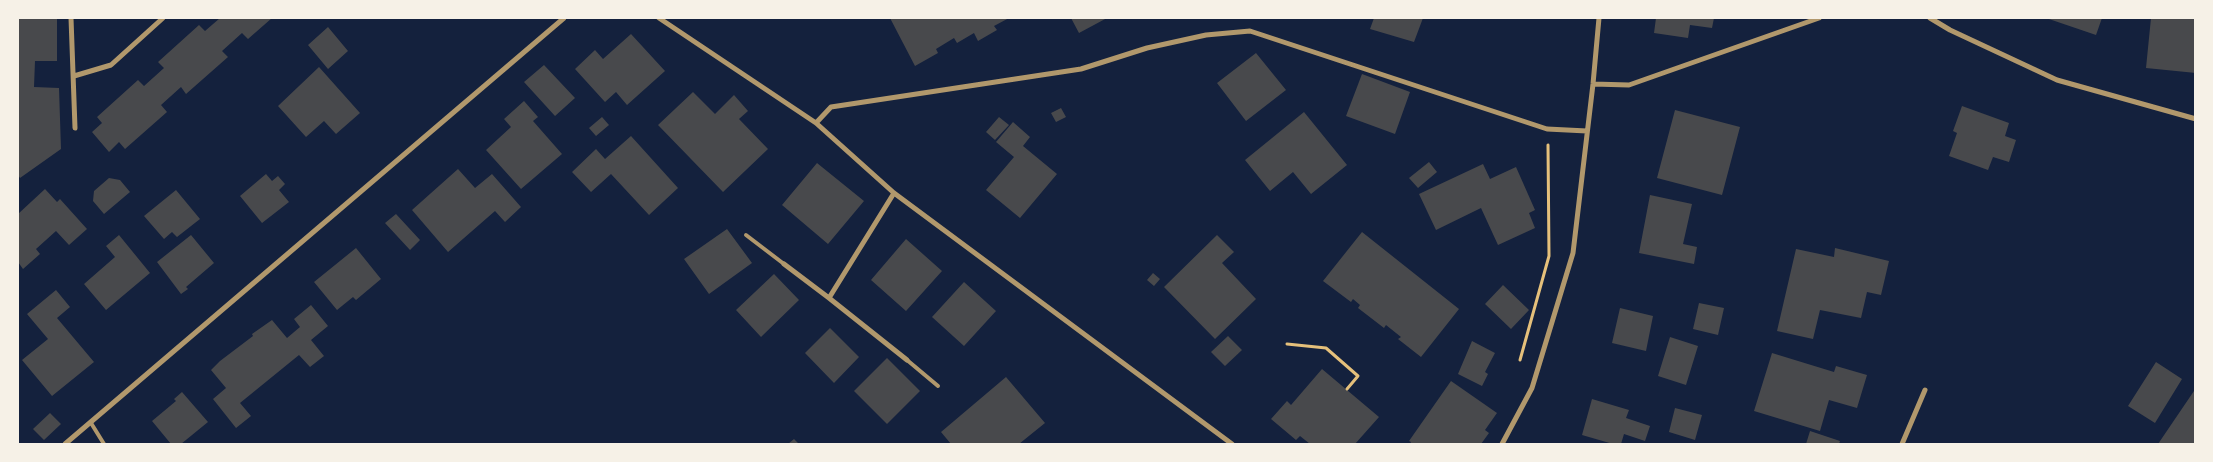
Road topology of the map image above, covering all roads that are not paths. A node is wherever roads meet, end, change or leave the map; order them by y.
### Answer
1 (71, 18) edge
2 (163, 18) edge
3 (564, 18) edge
4 (660, 18) edge
5 (1599, 18) edge
6 (1819, 18) edge
7 (1930, 18) edge
8 (74, 76) junction
9 (1593, 84) junction
10 (2196, 118) edge
11 (816, 123) junction
12 (75, 128) dead end
13 (1587, 131) junction
14 (894, 193) junction
15 (746, 235) dead end
16 (784, 264) joint
17 (828, 298) junction
18 (907, 360) joint
19 (938, 386) dead end
20 (1925, 390) dead end
21 (91, 424) junction
22 (65, 444) edge
23 (104, 444) edge
24 (1232, 444) edge
25 (1502, 444) edge
26 (1902, 444) edge

1 - 8 street
2 - 8 street
3 - 21 street
4 - 11 street
5 - 9 street
6 - 9 street
7 - 10 street
8 - 12 street
9 - 13 street
11 - 13 street
11 - 14 street
13 - 25 street
14 - 17 street
14 - 24 street
15 - 16 lane
16 - 17 street
17 - 18 street
18 - 19 lane
20 - 26 street
21 - 22 street
21 - 23 lane

